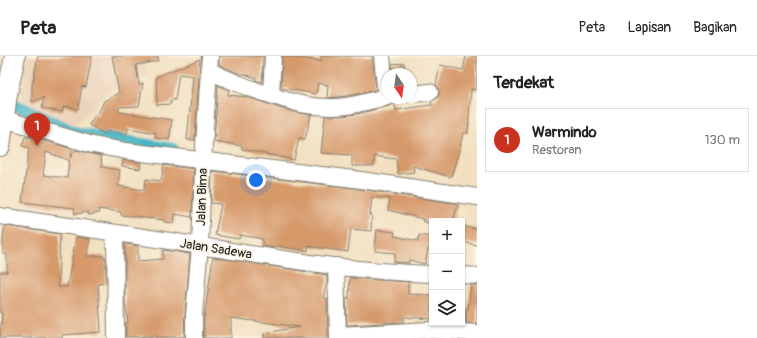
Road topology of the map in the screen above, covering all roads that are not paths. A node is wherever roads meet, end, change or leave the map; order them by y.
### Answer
1 (15, 56) edge
2 (273, 56) edge
3 (382, 56) edge
4 (210, 64) edge
5 (383, 68) edge
6 (430, 92) dead end
7 (417, 93) edge
8 (271, 95) junction
9 (381, 98) edge
10 (5, 108) junction
11 (0, 146) edge
12 (203, 155) junction
13 (477, 197) edge
14 (0, 216) edge
15 (114, 233) junction
16 (200, 246) junction
17 (336, 266) junction
18 (429, 274) edge
19 (465, 275) edge
20 (477, 276) edge
21 (477, 333) edge
22 (338, 337) edge
23 (116, 338) edge
24 (194, 338) edge

1 - 10 main road
2 - 8 street
3 - 5 street
4 - 8 street
4 - 12 street, Jalan Bima
6 - 7 street
8 - 9 street
10 - 11 main road
10 - 12 street
12 - 13 street
12 - 16 street, Jalan Bima
14 - 15 street, Jalan Sadewa
15 - 16 street, Jalan Sadewa
15 - 23 street
16 - 17 street, Jalan Sadewa
16 - 24 street, Jalan Bima
17 - 18 street, Jalan Sadewa
17 - 22 street
19 - 20 street
21 - 22 street

